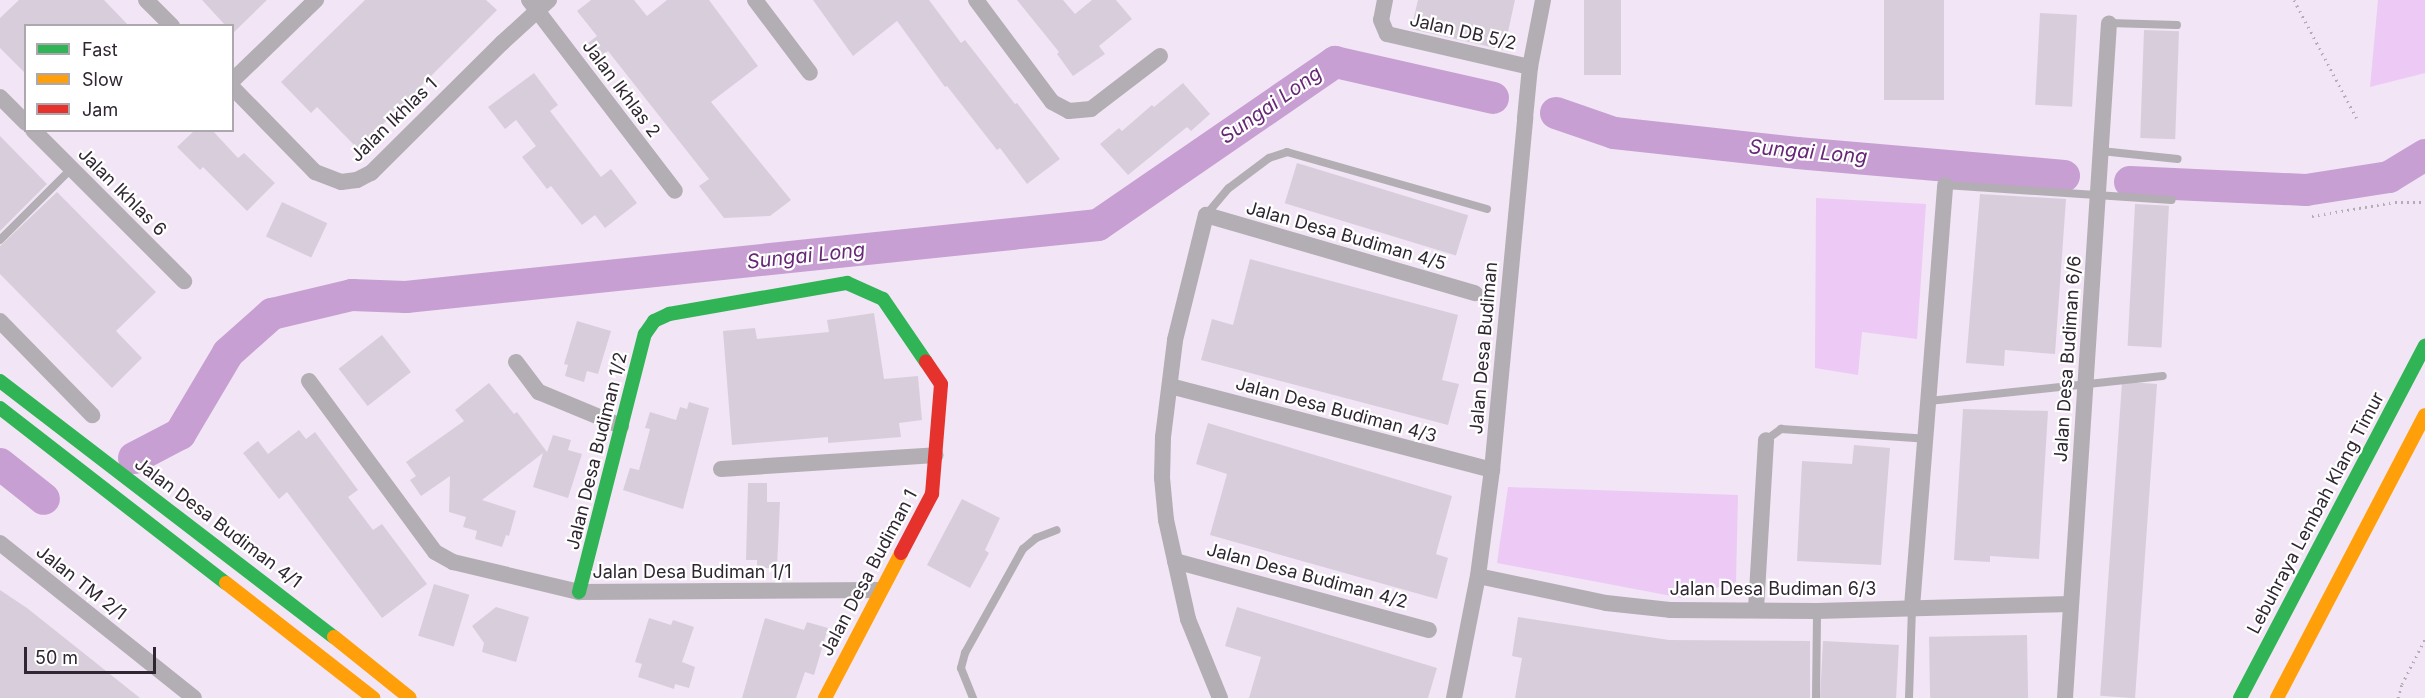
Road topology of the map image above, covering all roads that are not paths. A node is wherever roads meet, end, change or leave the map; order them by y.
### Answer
1 (146, 0) edge
2 (316, 0) edge
3 (755, 0) edge
4 (976, 0) edge
5 (1385, 0) edge
6 (1543, 0) edge
7 (538, 3) edge
8 (2109, 23) joint
9 (170, 24) edge
10 (2177, 25) dead end
11 (1160, 56) dead end
12 (1530, 67) junction
13 (810, 73) dead end
14 (234, 79) edge
15 (234, 89) edge
16 (0, 97) edge
17 (24, 121) edge
18 (35, 132) edge
19 (2101, 151) junction
20 (2178, 159) dead end
21 (71, 169) junction
22 (1945, 185) joint
23 (675, 191) dead end
24 (2098, 195) junction
25 (2172, 200) dead end
26 (1487, 209) dead end
27 (1206, 215) junction
28 (0, 240) edge
29 (184, 281) dead end
30 (1475, 293) dead end
31 (883, 299) joint
32 (0, 321) edge
33 (2425, 346) edge
34 (516, 362) dead end
35 (2163, 376) dead end
36 (0, 381) edge
37 (309, 381) dead end
38 (2086, 385) junction
39 (1170, 386) junction
40 (1929, 401) junction
41 (0, 408) edge
42 (92, 415) dead end
43 (2425, 415) edge
44 (621, 426) junction
45 (1926, 439) junction
46 (1766, 440) joint
47 (936, 455) junction
48 (721, 469) dead end
49 (1492, 470) junction
50 (1057, 530) dead end
51 (0, 543) edge
52 (1175, 561) junction
53 (1478, 576) junction
54 (880, 590) junction
55 (579, 592) junction
56 (2071, 604) junction
57 (1912, 607) junction
58 (1756, 609) junction
59 (1817, 611) junction
60 (1429, 630) dead end
61 (320, 656) junction
62 (365, 661) junction
63 (340, 688) dead end
64 (399, 688) junction
65 (356, 693) edge
66 (376, 694) edge
67 (195, 698) edge
68 (410, 698) edge
69 (825, 698) edge
70 (973, 698) edge
71 (1220, 698) edge
72 (1454, 698) edge
73 (1816, 698) edge
74 (1909, 698) edge
75 (2065, 698) edge
76 (2240, 698) edge
77 (2277, 698) edge

1 - 9 street
2 - 14 street
3 - 13 street
4 - 11 street
5 - 12 street, Jalan DB 5/2
6 - 12 street, Jalan Desa Budiman
7 - 15 street, Jalan Ikhlas 1
7 - 23 street, Jalan Ikhlas 2
8 - 10 lane
8 - 19 street, Jalan Desa Budiman 6/6
12 - 49 street, Jalan Desa Budiman
16 - 17 street
18 - 21 street, Jalan Ikhlas 6
19 - 20 lane
19 - 24 street, Jalan Desa Budiman 6/6
21 - 28 lane
21 - 29 street, Jalan Ikhlas 6
22 - 24 lane
22 - 40 street
24 - 25 lane
24 - 38 street, Jalan Desa Budiman 6/6
26 - 27 lane
27 - 30 street, Jalan Desa Budiman 4/5
27 - 39 street
31 - 44 main road, Jalan Desa Budiman 1/2
31 - 47 main road, Jalan Desa Budiman 1
32 - 42 street
33 - 76 main road, Lebuhraya Lembah Klang Timur
34 - 44 street
35 - 38 lane
36 - 62 main road, Jalan Desa Budiman 4/1
37 - 55 street, Jalan Desa Budiman 1/1
38 - 40 lane
38 - 56 street, Jalan Desa Budiman 6/6
39 - 49 street, Jalan Desa Budiman 4/3
39 - 52 street
40 - 45 street
41 - 61 main road
43 - 77 main road
44 - 55 main road, Jalan Desa Budiman 1/2
45 - 46 lane
45 - 57 street
46 - 58 street
47 - 48 street
47 - 54 main road, Jalan Desa Budiman 1
49 - 53 street, Jalan Desa Budiman
50 - 70 lane
51 - 67 street, Jalan TM 2/1
52 - 60 street, Jalan Desa Budiman 4/2
52 - 71 street
53 - 58 street, Jalan Desa Budiman 6/3
53 - 72 street, Jalan Desa Budiman
54 - 55 street, Jalan Desa Budiman 1/1
54 - 69 main road, Jalan Desa Budiman 1
56 - 57 street, Jalan Desa Budiman 6/3
56 - 75 street, Jalan Desa Budiman 6/6
57 - 59 street, Jalan Desa Budiman 6/3
57 - 74 lane
58 - 59 street, Jalan Desa Budiman 6/3
59 - 73 lane
61 - 63 main road
61 - 65 main road
62 - 64 main road, Jalan Desa Budiman 4/1
62 - 66 main road
64 - 66 main road
64 - 68 main road, Jalan Desa Budiman 4/1
65 - 66 main road

